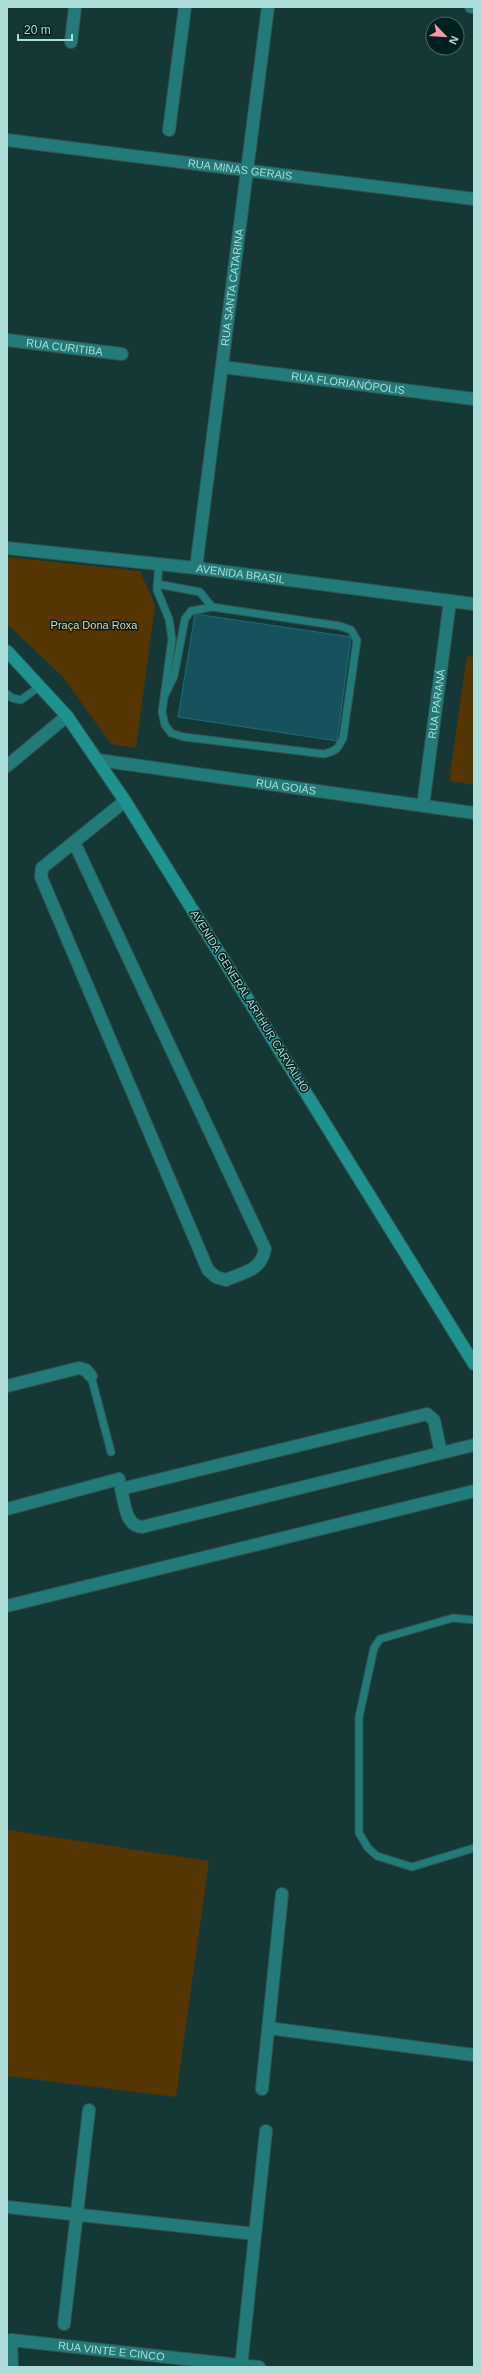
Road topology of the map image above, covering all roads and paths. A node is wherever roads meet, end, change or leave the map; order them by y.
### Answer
1 (75, 7) edge
2 (185, 7) edge
3 (268, 7) edge
4 (70, 42) dead end
5 (169, 130) dead end
6 (7, 140) edge
7 (247, 170) junction
8 (474, 199) edge
9 (7, 340) edge
10 (122, 354) dead end
11 (222, 367) junction
12 (474, 399) edge
13 (7, 548) edge
14 (159, 564) junction
15 (196, 568) junction
16 (157, 584) junction
17 (450, 601) junction
18 (474, 604) edge
19 (212, 607) junction
20 (7, 651) edge
21 (40, 686) junction
22 (7, 694) edge
23 (165, 695) junction
24 (67, 716) junction
25 (98, 760) junction
26 (7, 766) edge
27 (125, 801) junction
28 (423, 806) junction
29 (474, 813) edge
30 (74, 842) junction
31 (474, 1364) edge
32 (90, 1376) joint
33 (7, 1386) edge
34 (474, 1445) edge
35 (111, 1452) dead end
36 (441, 1453) junction
37 (119, 1479) dead end
38 (474, 1491) edge
39 (7, 1509) edge
40 (7, 1606) edge
41 (474, 1620) edge
42 (474, 1848) edge
43 (282, 1894) dead end
44 (268, 2028) junction
45 (474, 2055) edge
46 (262, 2090) dead end
47 (89, 2110) dead end
48 (266, 2131) dead end
49 (7, 2207) edge
50 (77, 2215) junction
51 (255, 2234) junction
52 (64, 2324) dead end
53 (242, 2366) edge
54 (12, 2367) edge
55 (259, 2367) edge

1 - 4 street
2 - 5 street
3 - 7 street, RUA SANTA CATARINA
6 - 7 street, RUA MINAS GERAIS
7 - 8 street, RUA MINAS GERAIS
7 - 11 street, RUA SANTA CATARINA
9 - 10 street, RUA CURITIBA
11 - 12 street, RUA FLORIANÓPOLIS
11 - 15 street, RUA SANTA CATARINA
13 - 14 street, AVENIDA BRASIL
14 - 15 street, AVENIDA BRASIL
14 - 16 lane
15 - 17 street, AVENIDA BRASIL
16 - 19 lane
16 - 23 lane
17 - 18 street, AVENIDA BRASIL
17 - 28 street, RUA PARANÁ
19 - 23 lane
19 - 23 lane
20 - 21 main road, AVENIDA GENERAL ARTHUR CARVALHO
21 - 22 lane
21 - 24 main road, AVENIDA GENERAL ARTHUR CARVALHO
24 - 25 main road, AVENIDA GENERAL ARTHUR CARVALHO
24 - 26 street
25 - 27 main road, AVENIDA GENERAL ARTHUR CARVALHO
25 - 28 street, RUA GOIÁS
27 - 30 street
27 - 31 main road, AVENIDA GENERAL ARTHUR CARVALHO
28 - 29 street, RUA GOIÁS
30 - 30 street
32 - 33 street
32 - 35 lane
34 - 36 street
36 - 36 street
37 - 39 street
38 - 40 street
41 - 42 lane
43 - 44 street
44 - 45 street
44 - 46 street
47 - 50 street
48 - 51 street
49 - 50 street
50 - 51 street
50 - 52 street
51 - 53 street
53 - 54 street, RUA VINTE E CINCO
53 - 55 street, RUA VINTE E CINCO

